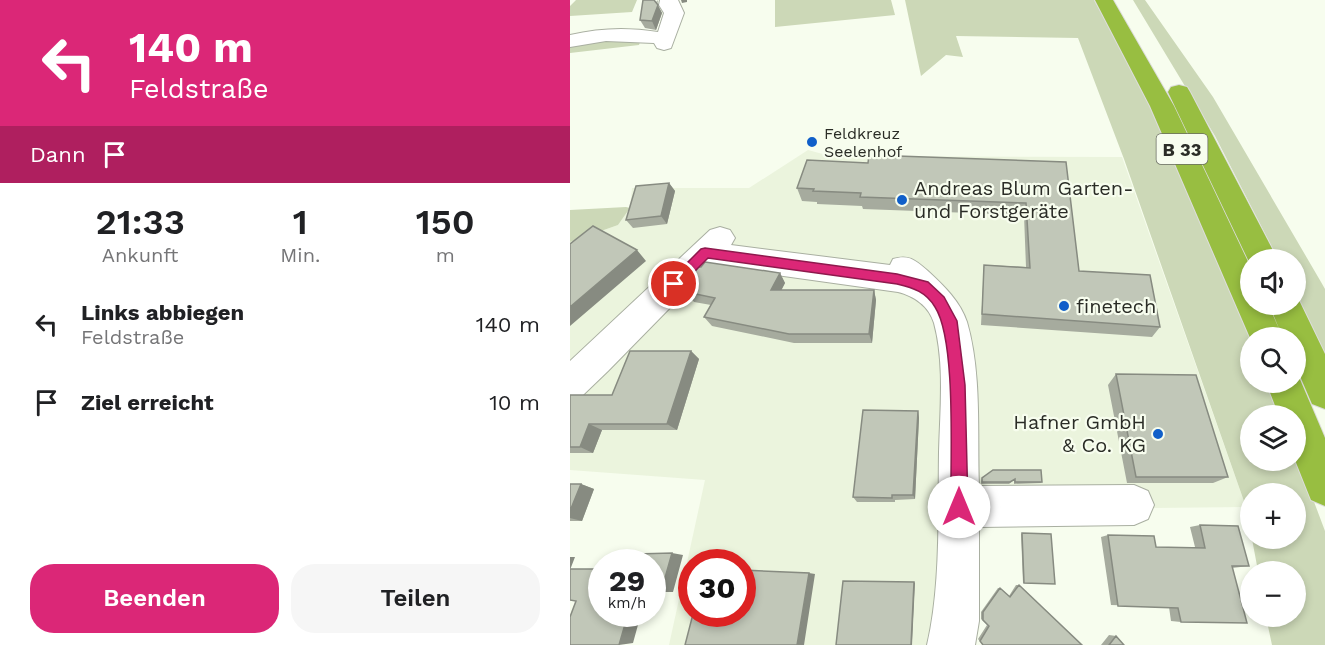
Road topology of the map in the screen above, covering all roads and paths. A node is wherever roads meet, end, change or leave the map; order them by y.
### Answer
1 (669, 0) edge
2 (1104, 0) edge
3 (1123, 0) edge
4 (570, 41) edge
5 (1258, 249) edge
6 (1240, 277) edge
7 (1290, 315) edge
8 (570, 383) edge
9 (1325, 392) edge
10 (1288, 393) edge
11 (1325, 486) edge
12 (1134, 505) dead end
13 (959, 507) junction
14 (951, 645) edge

1 - 4 street
2 - 6 highway, B 33
3 - 5 highway, B 33
7 - 9 highway
8 - 13 street
10 - 11 highway
12 - 13 street
13 - 14 street

